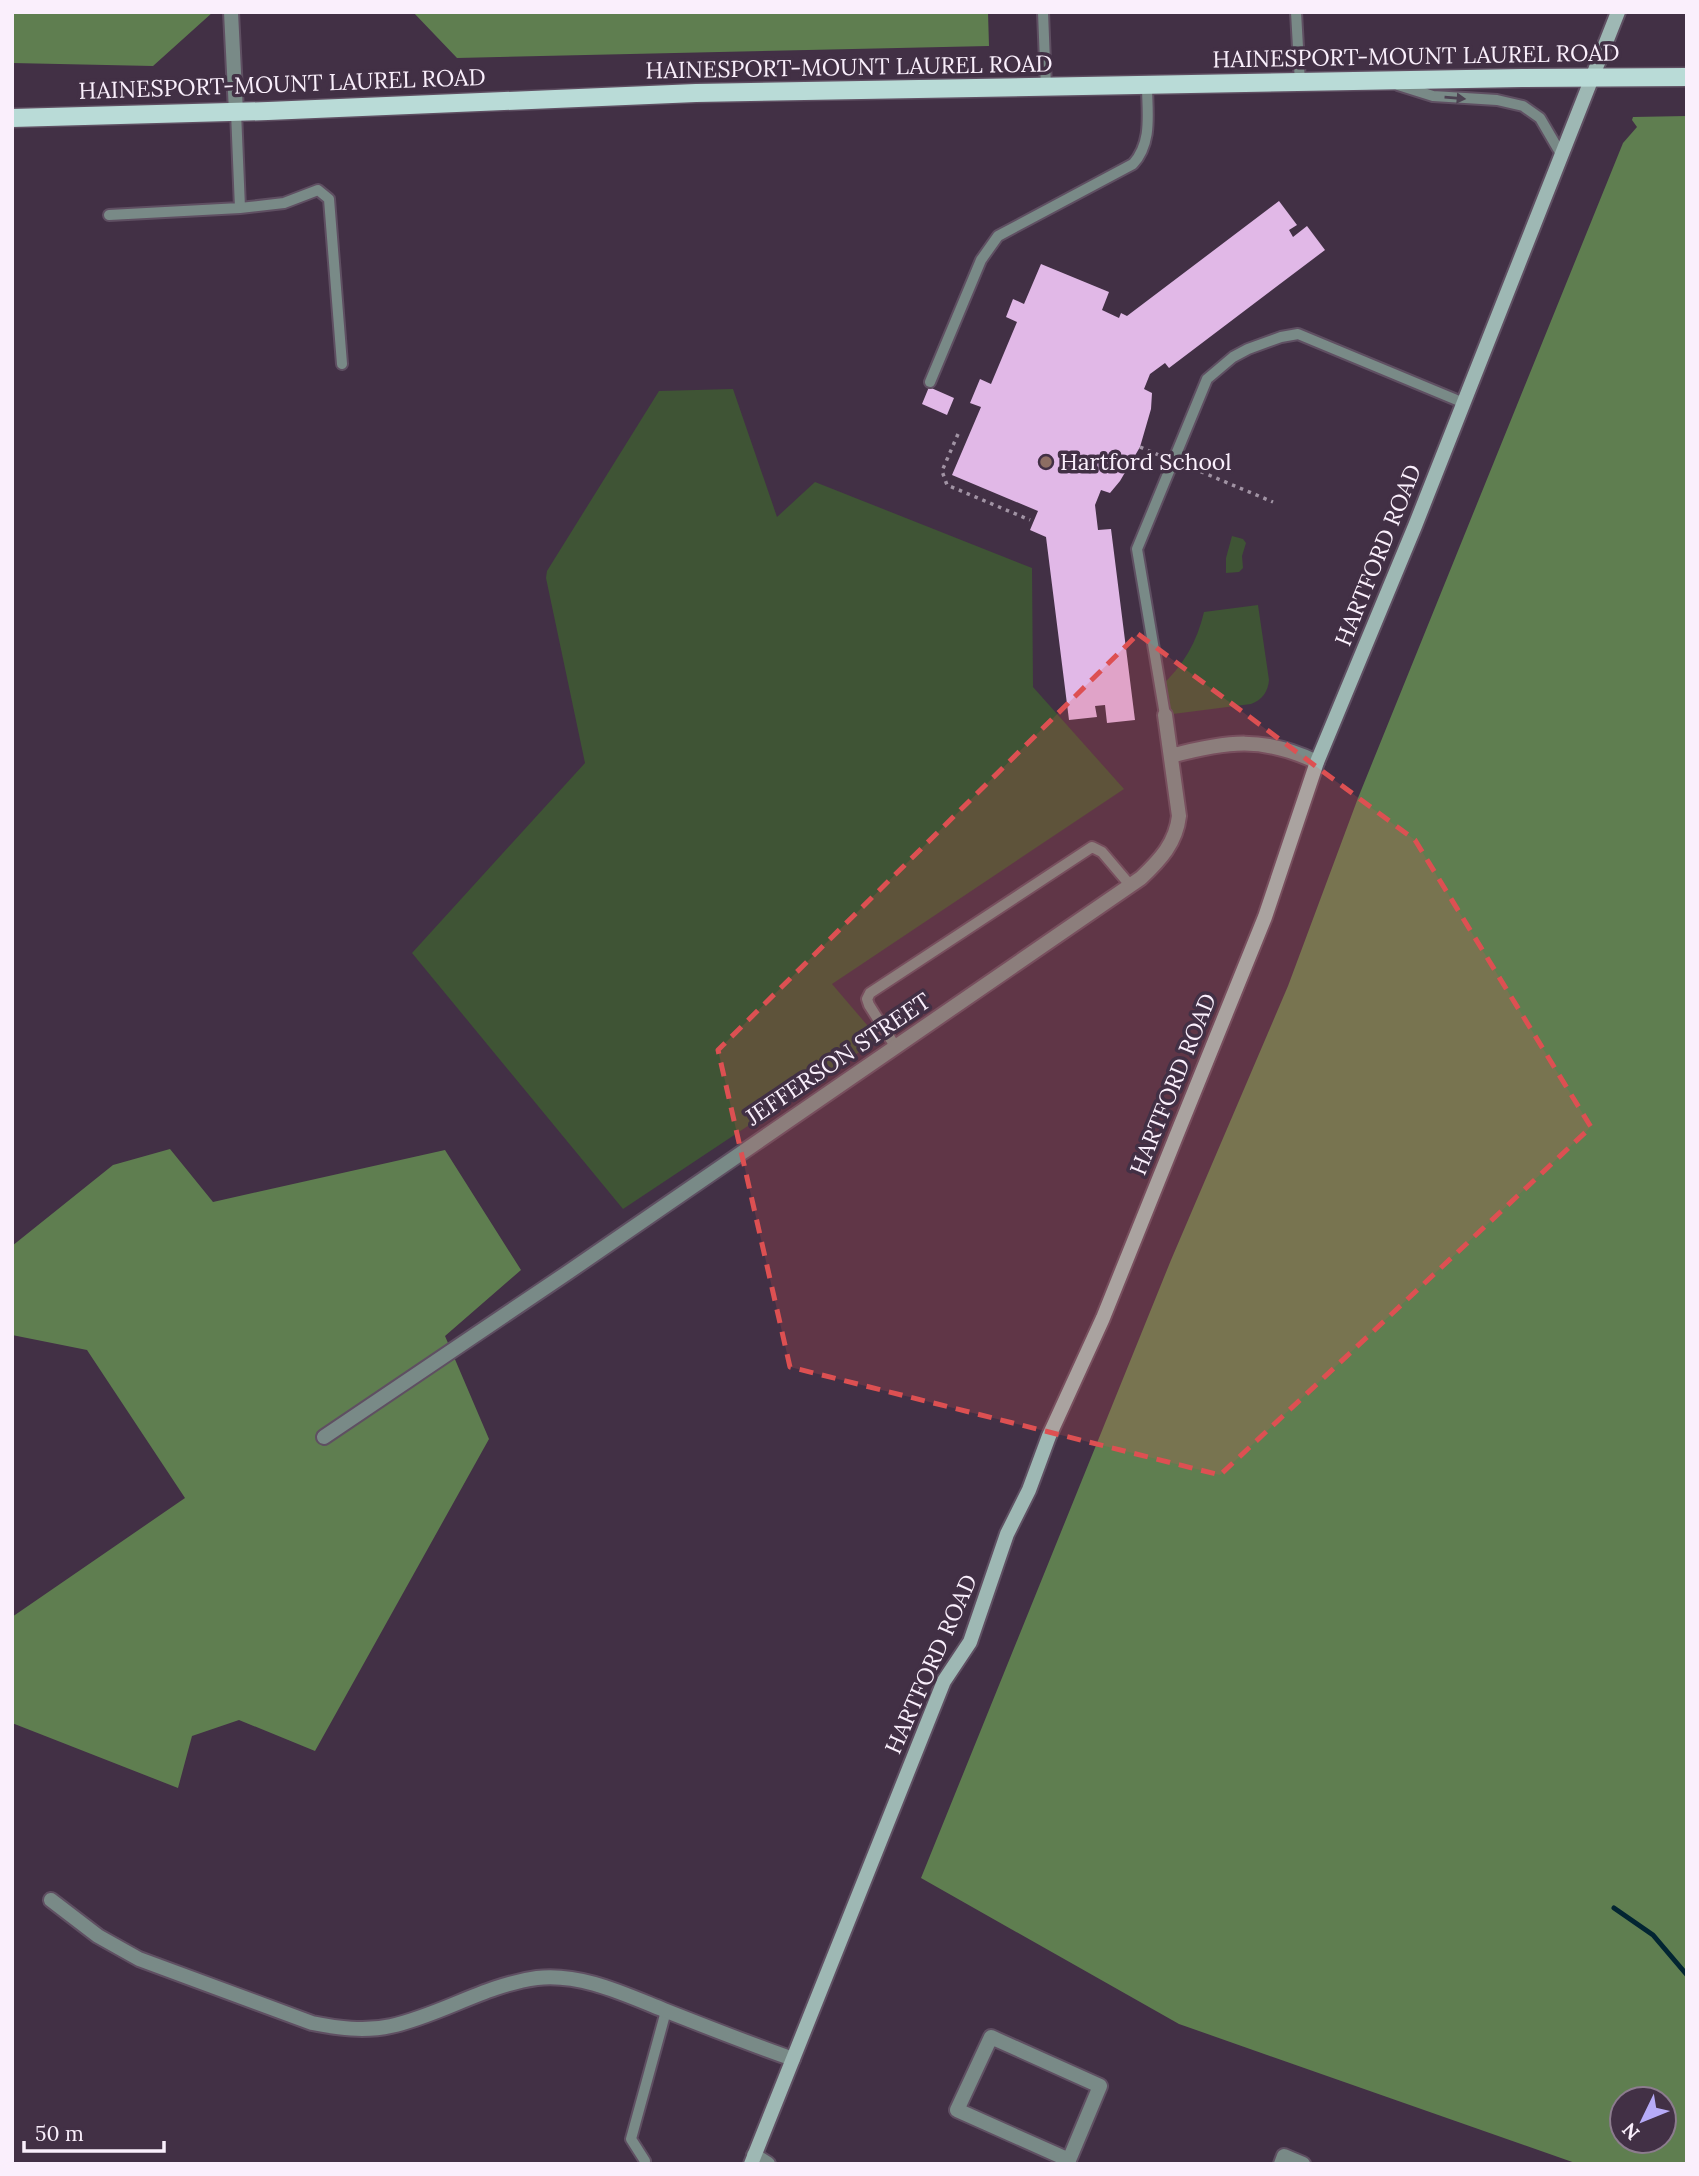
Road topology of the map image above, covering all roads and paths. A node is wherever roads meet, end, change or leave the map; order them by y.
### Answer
1 (231, 12) edge
2 (1043, 12) edge
3 (1296, 12) edge
4 (1618, 12) edge
5 (1593, 77) junction
6 (1687, 77) edge
7 (1389, 82) junction
8 (1300, 83) junction
9 (1147, 85) junction
10 (1046, 88) junction
11 (236, 112) junction
12 (12, 118) edge
13 (1561, 154) junction
14 (240, 208) junction
15 (109, 215) dead end
16 (342, 364) dead end
17 (930, 382) dead end
18 (1464, 402) junction
19 (958, 434) dead end
20 (1140, 447) dead end
21 (1174, 461) junction
22 (1273, 502) dead end
23 (1030, 520) dead end
24 (1166, 715) joint
25 (1171, 756) junction
26 (1317, 762) junction
27 (1130, 885) junction
28 (895, 1046) junction
29 (324, 1437) dead end
30 (51, 1900) dead end
31 (666, 2011) junction
32 (793, 2059) junction
33 (752, 2159) edge
34 (1068, 2162) edge
35 (647, 2163) edge
36 (768, 2164) edge
37 (1281, 2164) edge
38 (1303, 2164) edge

1 - 11 street
2 - 10 lane
3 - 8 lane
4 - 5 street, HARTFORD ROAD
5 - 6 main road, HAINESPORT-MOUNT LAUREL ROAD
5 - 7 main road, HAINESPORT-MOUNT LAUREL ROAD
5 - 13 street, HARTFORD ROAD
7 - 8 main road, HAINESPORT-MOUNT LAUREL ROAD
7 -> 13 lane
8 - 9 main road, HAINESPORT-MOUNT LAUREL ROAD
9 - 10 main road, HAINESPORT-MOUNT LAUREL ROAD
9 - 17 lane
10 - 11 main road, HAINESPORT-MOUNT LAUREL ROAD
11 - 12 main road, HAINESPORT-MOUNT LAUREL ROAD
11 - 14 lane
13 - 18 street, HARTFORD ROAD
14 - 15 lane
14 - 16 lane
18 - 21 lane
18 - 26 street, HARTFORD ROAD
19 - 23 path
20 - 21 path
21 - 22 path
21 - 24 lane
24 - 25 street, JEFFERSON STREET
25 - 26 street
25 - 27 street, JEFFERSON STREET
26 - 32 street, HARTFORD ROAD
27 - 28 street, JEFFERSON STREET
27 - 28 lane
28 - 29 street, JEFFERSON STREET
30 - 31 street
31 - 32 street
31 - 35 lane
32 - 33 street, HARTFORD ROAD
33 - 36 street
34 - 34 street
37 - 38 street

